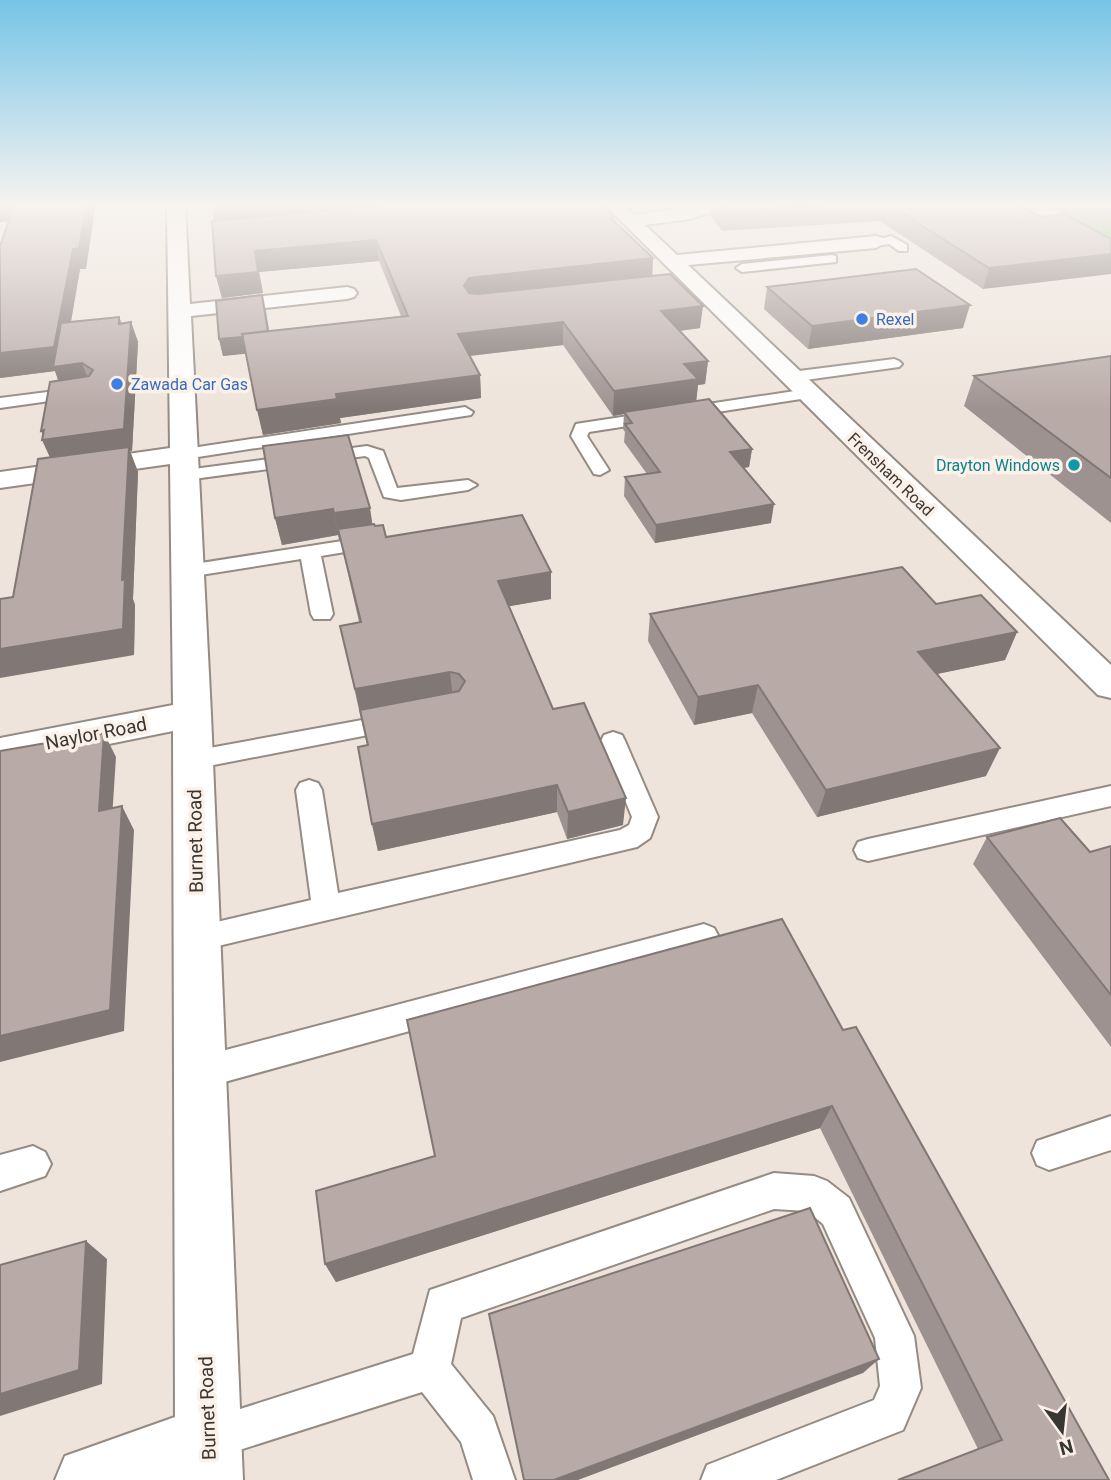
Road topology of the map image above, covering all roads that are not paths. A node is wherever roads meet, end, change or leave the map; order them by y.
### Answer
1 (181, 272) edge
2 (684, 272) edge
3 (670, 274) joint
4 (347, 293) dead end
5 (181, 311) junction
6 (894, 364) dead end
7 (800, 386) junction
8 (90, 392) edge
9 (0, 403) edge
10 (465, 412) dead end
11 (186, 465) junction
12 (600, 470) dead end
13 (0, 480) edge
14 (468, 485) dead end
15 (391, 540) edge
16 (310, 552) junction
17 (188, 571) junction
18 (322, 614) dead end
19 (1111, 686) edge
20 (192, 714) junction
21 (412, 718) edge
22 (613, 741) dead end
23 (0, 752) edge
24 (193, 760) junction
25 (309, 790) dead end
26 (1111, 796) edge
27 (868, 850) dead end
28 (326, 908) junction
29 (197, 937) junction
30 (704, 937) edge
31 (199, 1073) junction
32 (1111, 1133) edge
33 (1049, 1153) dead end
34 (430, 1369) junction
35 (208, 1460) edge
36 (89, 1480) edge
37 (494, 1480) edge
38 (722, 1480) edge

1 - 5 street, Burnet Road
2 - 3 street
3 - 7 street, Frensham Road
4 - 5 street
5 - 11 street, Burnet Road
6 - 7 lane
7 - 12 lane
7 - 19 street, Frensham Road
8 - 9 lane
10 - 11 lane
11 - 13 street
11 - 14 lane
11 - 17 street, Burnet Road
15 - 16 lane
16 - 17 lane
16 - 18 lane
17 - 20 street, Burnet Road
20 - 23 street, Naylor Road
20 - 24 street, Burnet Road
21 - 24 lane
22 - 28 lane
24 - 29 street, Burnet Road
25 - 28 lane
26 - 27 lane
28 - 29 lane
29 - 31 street, Burnet Road
30 - 31 lane
31 - 35 street, Burnet Road
32 - 33 lane
34 - 35 lane
34 - 37 lane
34 - 38 lane
35 - 36 street

